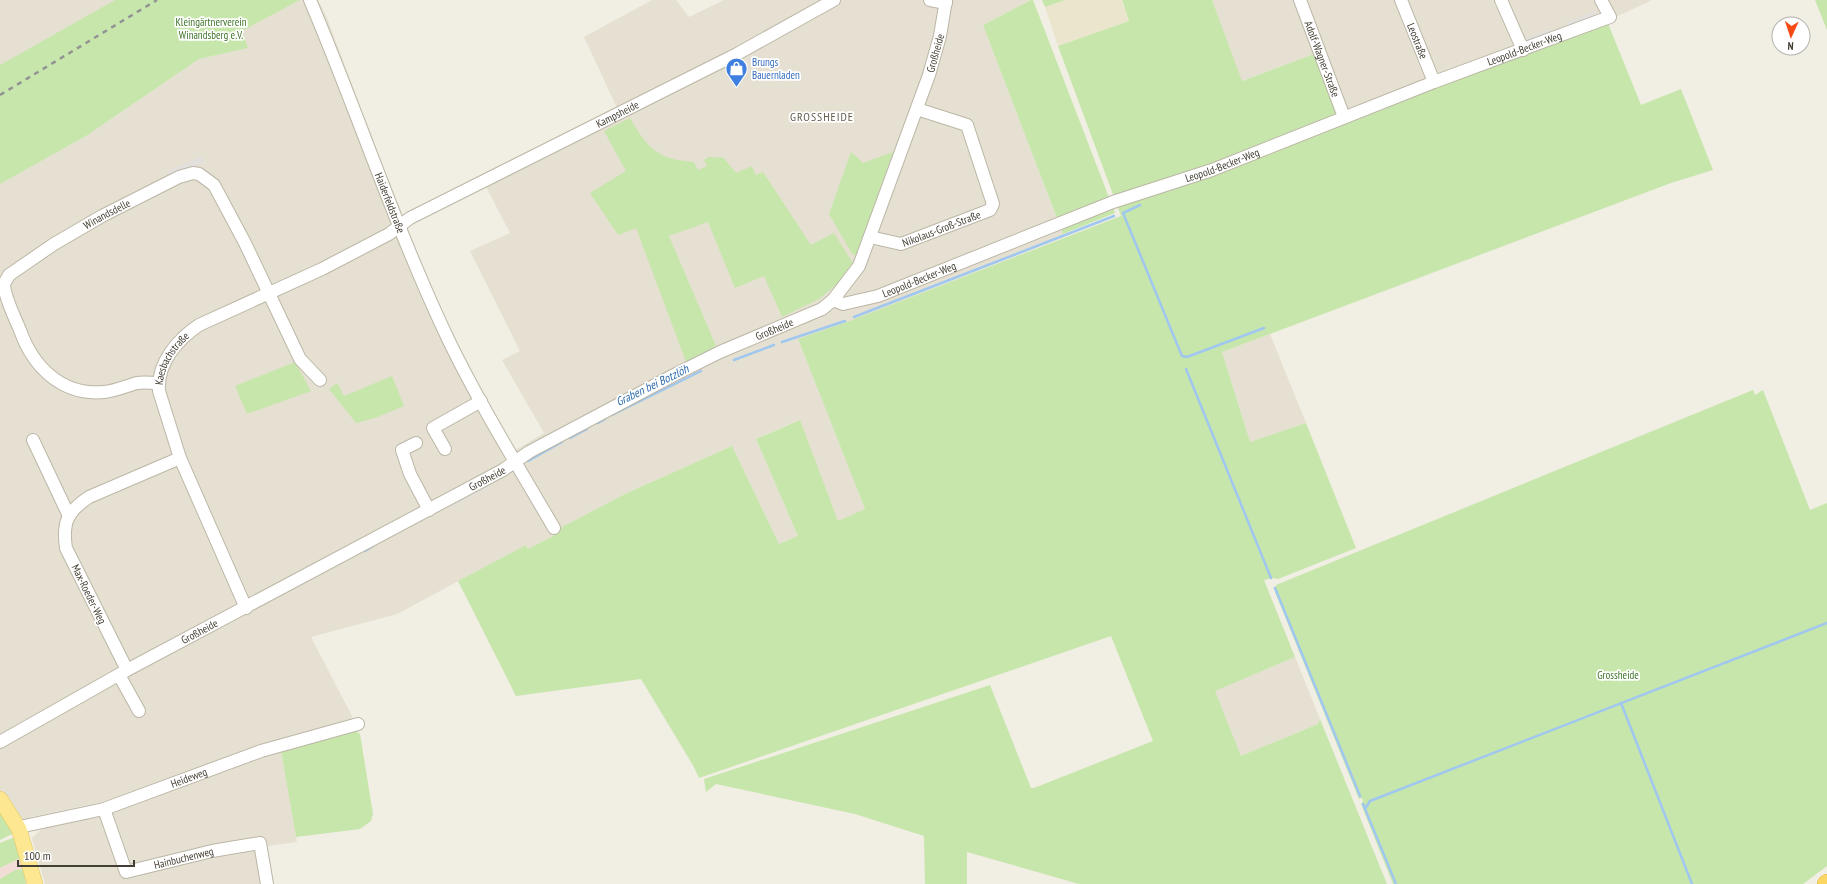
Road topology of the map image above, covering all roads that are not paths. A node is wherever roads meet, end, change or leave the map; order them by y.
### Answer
1 (310, 0) edge
2 (834, 0) edge
3 (930, 0) edge
4 (1300, 0) edge
5 (1401, 0) edge
6 (1501, 0) edge
7 (1602, 0) edge
8 (946, 1) edge
9 (1522, 50) junction
10 (1434, 82) junction
11 (917, 109) junction
12 (1344, 117) junction
13 (400, 226) junction
14 (870, 237) junction
15 (268, 294) junction
16 (833, 300) junction
17 (320, 380) dead end
18 (158, 383) junction
19 (481, 401) junction
20 (33, 440) dead end
21 (416, 443) dead end
22 (445, 449) dead end
23 (180, 458) junction
24 (514, 461) junction
25 (429, 510) junction
26 (68, 516) junction
27 (554, 528) dead end
28 (246, 608) junction
29 (123, 673) junction
30 (139, 711) dead end
31 (358, 724) dead end
32 (0, 742) edge
33 (0, 799) edge
34 (104, 809) junction
35 (19, 829) junction
36 (35, 884) edge
37 (267, 884) edge

1 - 13 street, Haiderfeldstraße
2 - 13 street, Kampsheide
3 - 8 street
4 - 12 street, Adolf-Wagner-Straße
5 - 10 street, Leostraße
6 - 9 street
7 - 9 street, Leopold-Becker-Weg
8 - 11 street, Großheide
9 - 10 street, Leopold-Becker-Weg
10 - 12 street, Leopold-Becker-Weg
11 - 14 street, Großheide
11 - 14 street, Nikolaus-Groß-Straße
12 - 16 street, Leopold-Becker-Weg
13 - 15 street, Kaesbachstraße
13 - 19 street, Haiderfeldstraße
14 - 16 street, Großheide
15 - 17 street, Winandsdelle
15 - 18 street, Kaesbachstraße
15 - 18 street, Winandsdelle
16 - 24 street, Großheide
18 - 23 street, Kaesbachstraße
19 - 22 street
19 - 24 street, Haiderfeldstraße
20 - 26 street
21 - 25 street
23 - 26 street
23 - 28 street, Kaesbachstraße
24 - 25 street, Großheide
24 - 27 street, Haiderfeldstraße
25 - 28 street, Großheide
26 - 29 street, Max-Roeder-Weg
28 - 29 street, Großheide
29 - 30 street
29 - 32 street, Großheide
31 - 34 street, Heideweg
33 - 35 main road
34 - 35 street, Heideweg
34 - 37 street, Hainbuchenweg
35 - 36 main road

